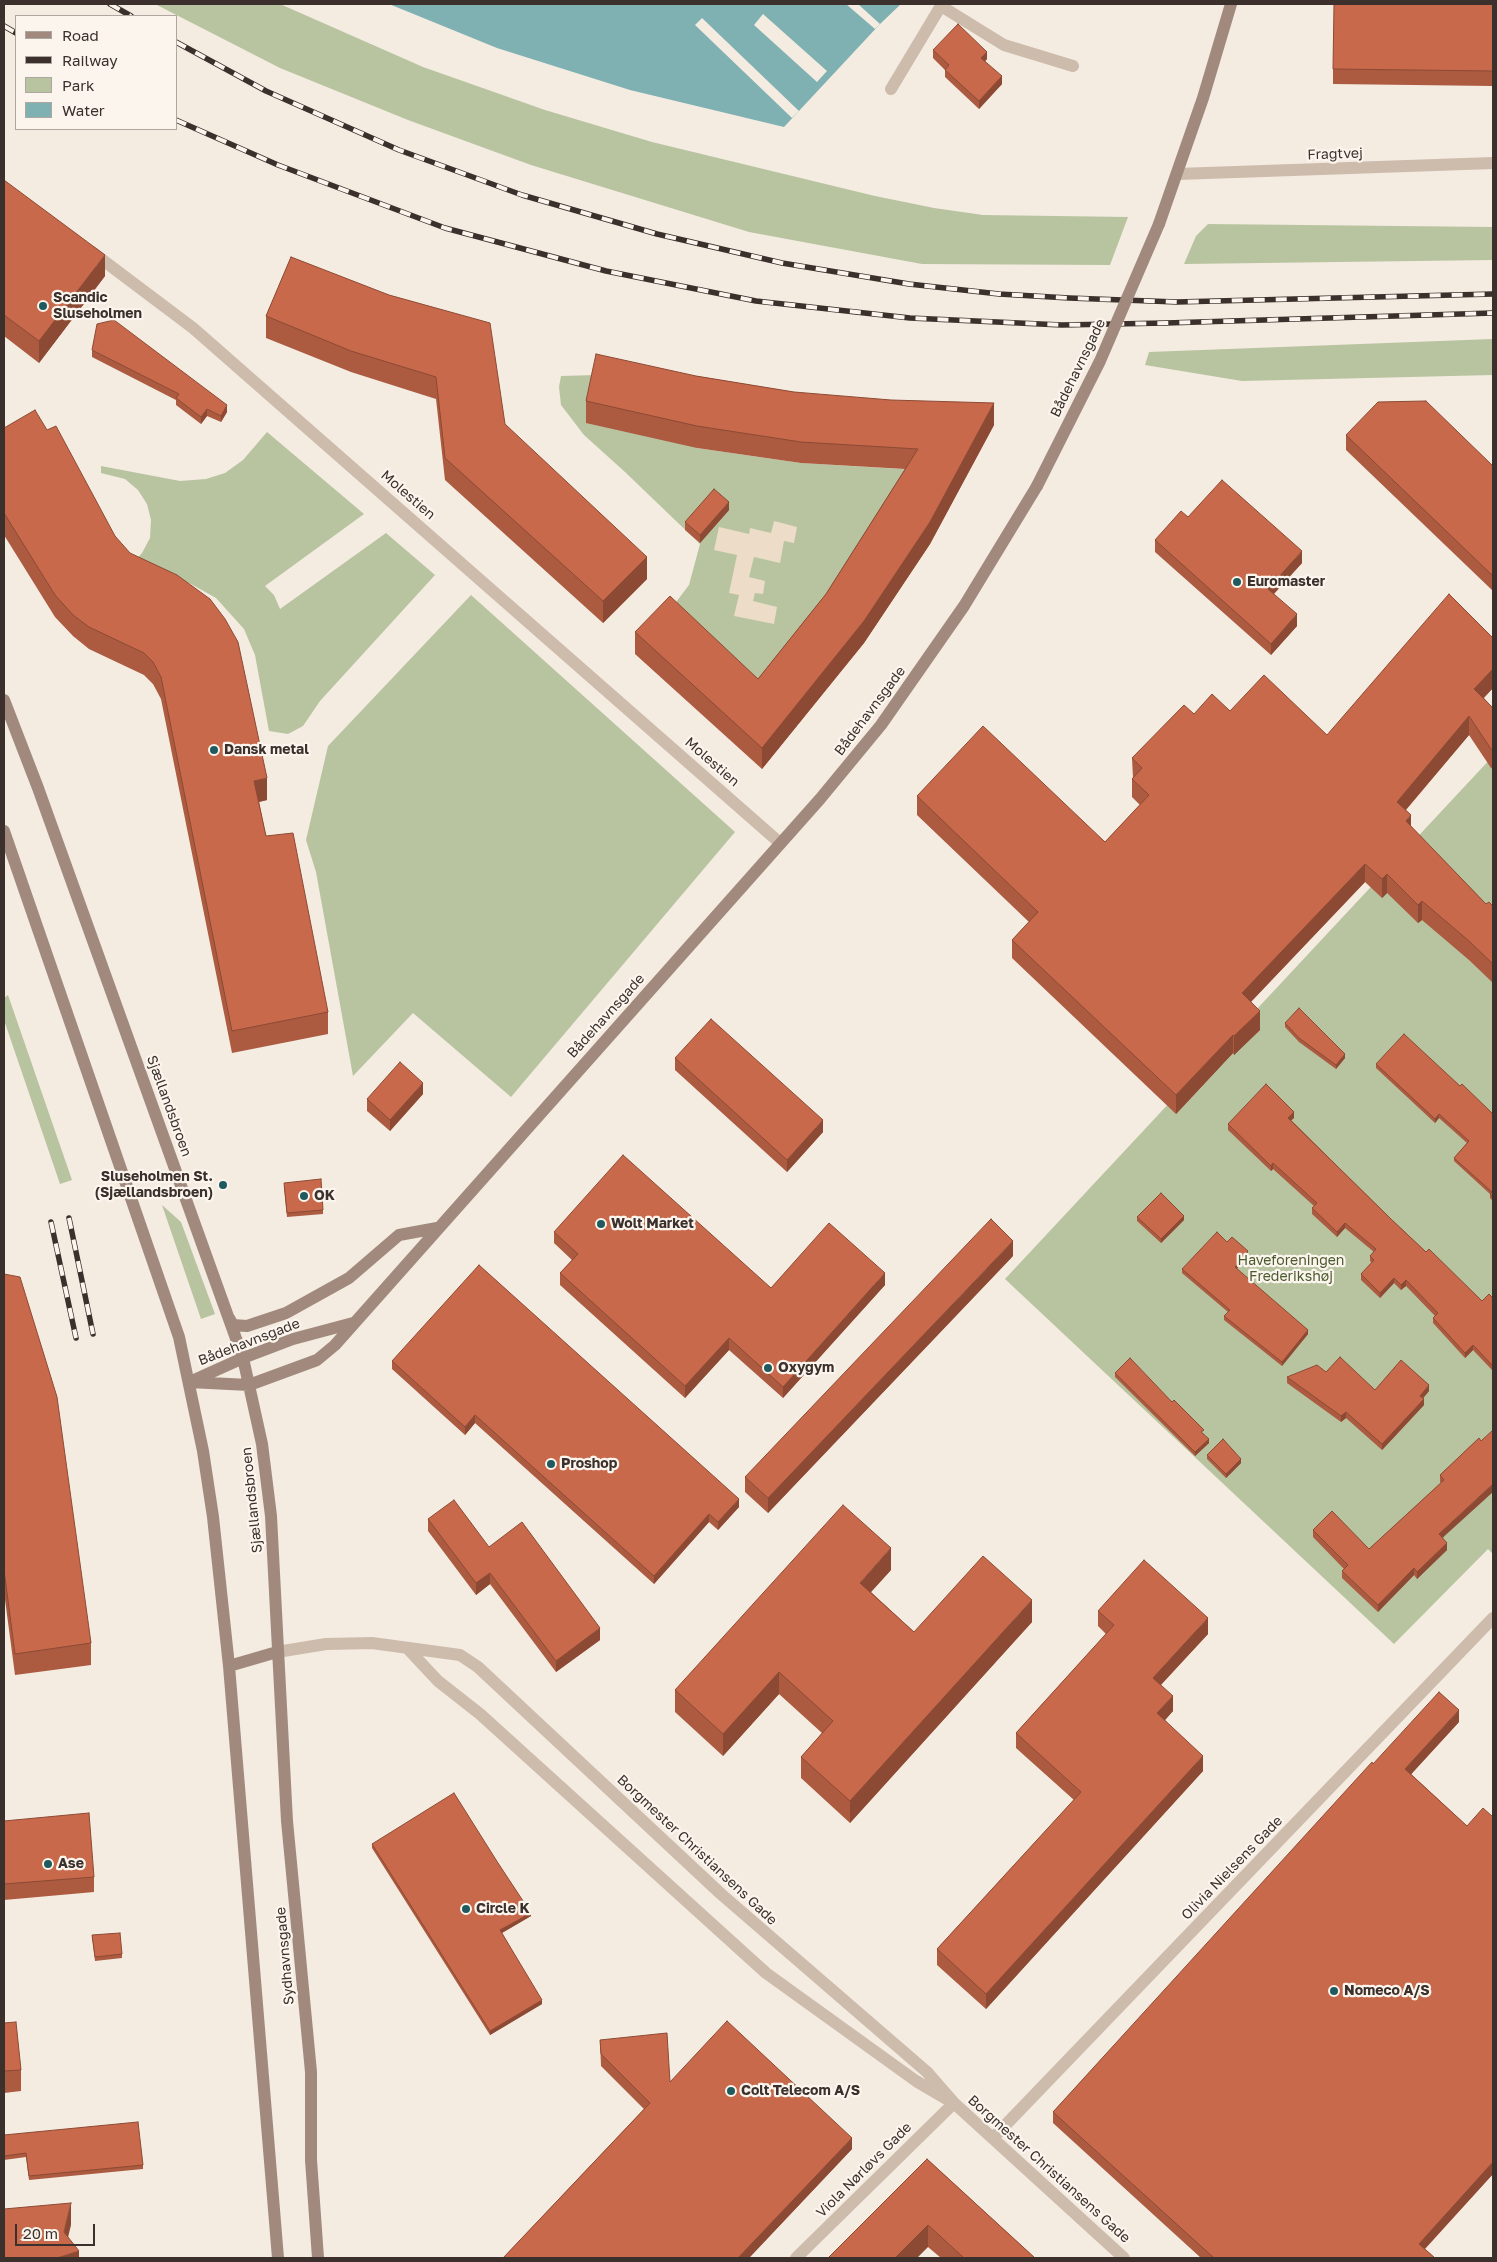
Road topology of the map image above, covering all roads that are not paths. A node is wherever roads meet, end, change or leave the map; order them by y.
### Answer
1 (1231, 4) edge
2 (941, 5) edge
3 (1073, 66) dead end
4 (891, 88) dead end
5 (1493, 164) edge
6 (1178, 174) junction
7 (83, 244) edge
8 (4, 700) edge
9 (4, 830) edge
10 (780, 843) junction
11 (437, 1228) junction
12 (229, 1318) junction
13 (353, 1323) junction
14 (243, 1358) junction
15 (189, 1382) junction
16 (249, 1385) junction
17 (1493, 1618) edge
18 (408, 1650) junction
19 (277, 1652) junction
20 (229, 1666) junction
21 (954, 2103) junction
22 (992, 2138) junction
23 (278, 2258) edge
24 (318, 2258) edge
25 (796, 2258) edge
26 (1124, 2258) edge

1 - 6 street, Bådehavnsgade
2 - 3 street
2 - 4 street
5 - 6 street, Fragtvej
6 - 10 street, Bådehavnsgade, bridge
7 - 10 street, Molestien
8 - 12 street, Sjællandsbroen
9 - 15 street
10 - 11 street, Bådehavnsgade
11 - 12 street
11 - 13 street, Bådehavnsgade
12 - 14 street, Sjællandsbroen
13 - 14 street, Bådehavnsgade
13 - 16 street, Bådehavnsgade
14 - 15 street, Bådehavnsgade
14 - 16 street, Sjællandsbroen
15 - 16 street, Bådehavnsgade
15 - 20 street
16 - 19 street, Sjællandsbroen
17 - 22 street, Olivia Nielsens Gade
18 - 19 street, Borgmester Christiansens Gade
18 - 21 street, Borgmester Christiansens Gade
18 - 21 street, Borgmester Christiansens Gade
19 - 20 street, Borgmester Christiansens Gade
19 - 24 street, Sydhavnsgade
20 - 23 street
21 - 22 street, Borgmester Christiansens Gade
21 - 25 street, Viola Nørløvs Gade
22 - 26 street, Borgmester Christiansens Gade

